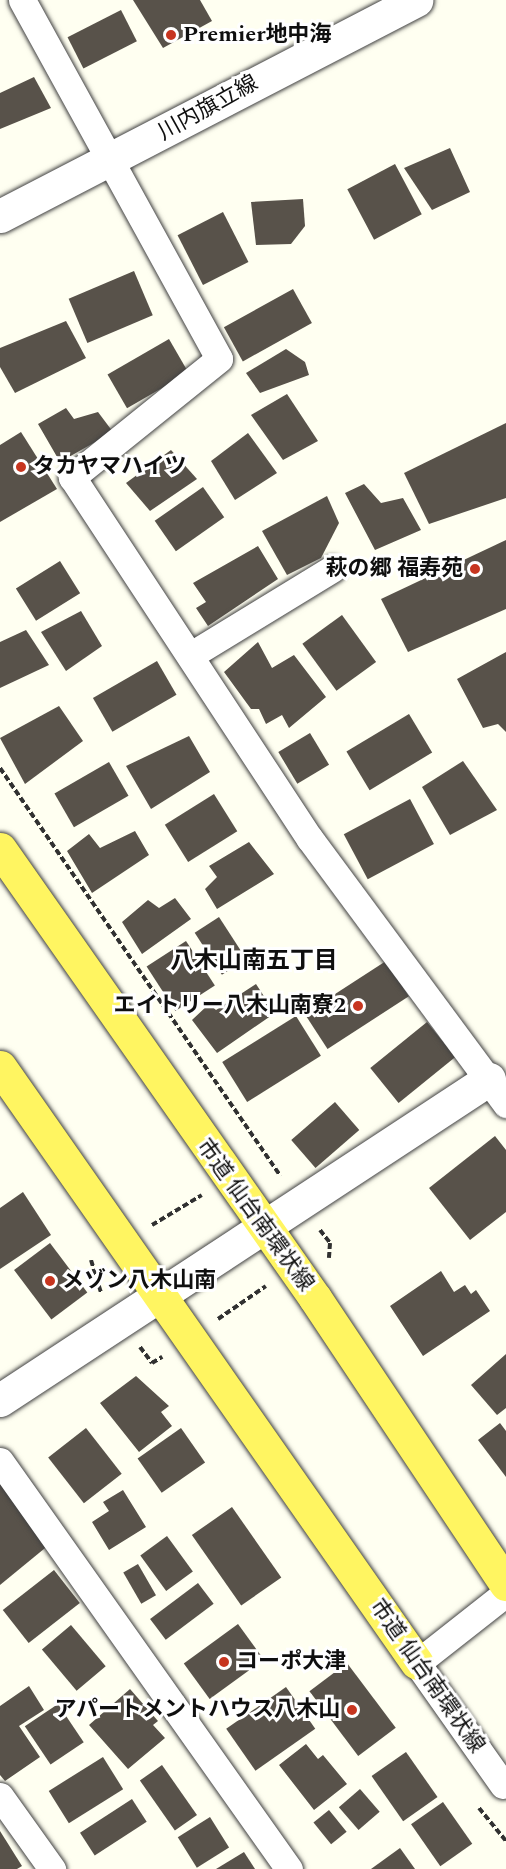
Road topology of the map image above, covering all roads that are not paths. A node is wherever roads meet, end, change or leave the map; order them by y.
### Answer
1 (22, 0) edge
2 (416, 0) edge
3 (111, 161) junction
4 (0, 216) edge
5 (332, 569) dead end
6 (191, 655) junction
7 (0, 849) edge
8 (0, 1067) edge
9 (498, 1092) edge
10 (264, 1227) junction
11 (159, 1297) junction
12 (0, 1400) edge
13 (0, 1461) edge
14 (506, 1584) edge
15 (506, 1593) edge
16 (417, 1663) junction
17 (503, 1785) dead end
18 (0, 1796) edge
19 (52, 1869) edge
20 (289, 1869) edge

1 - 3 street
2 - 3 street, 川内旗立線
3 - 4 street, 川内旗立線
3 - 6 street
5 - 6 street
6 - 9 street
7 - 10 main road, 市道 仙台南環状線
8 - 11 main road, 市道 仙台南環状線
9 - 10 street
10 - 11 street
10 - 14 main road, 市道 仙台南環状線
11 - 12 street
11 - 16 main road, 市道 仙台南環状線
13 - 20 street
15 - 16 street
16 - 17 street, 市道 仙台南環状線
18 - 19 street

